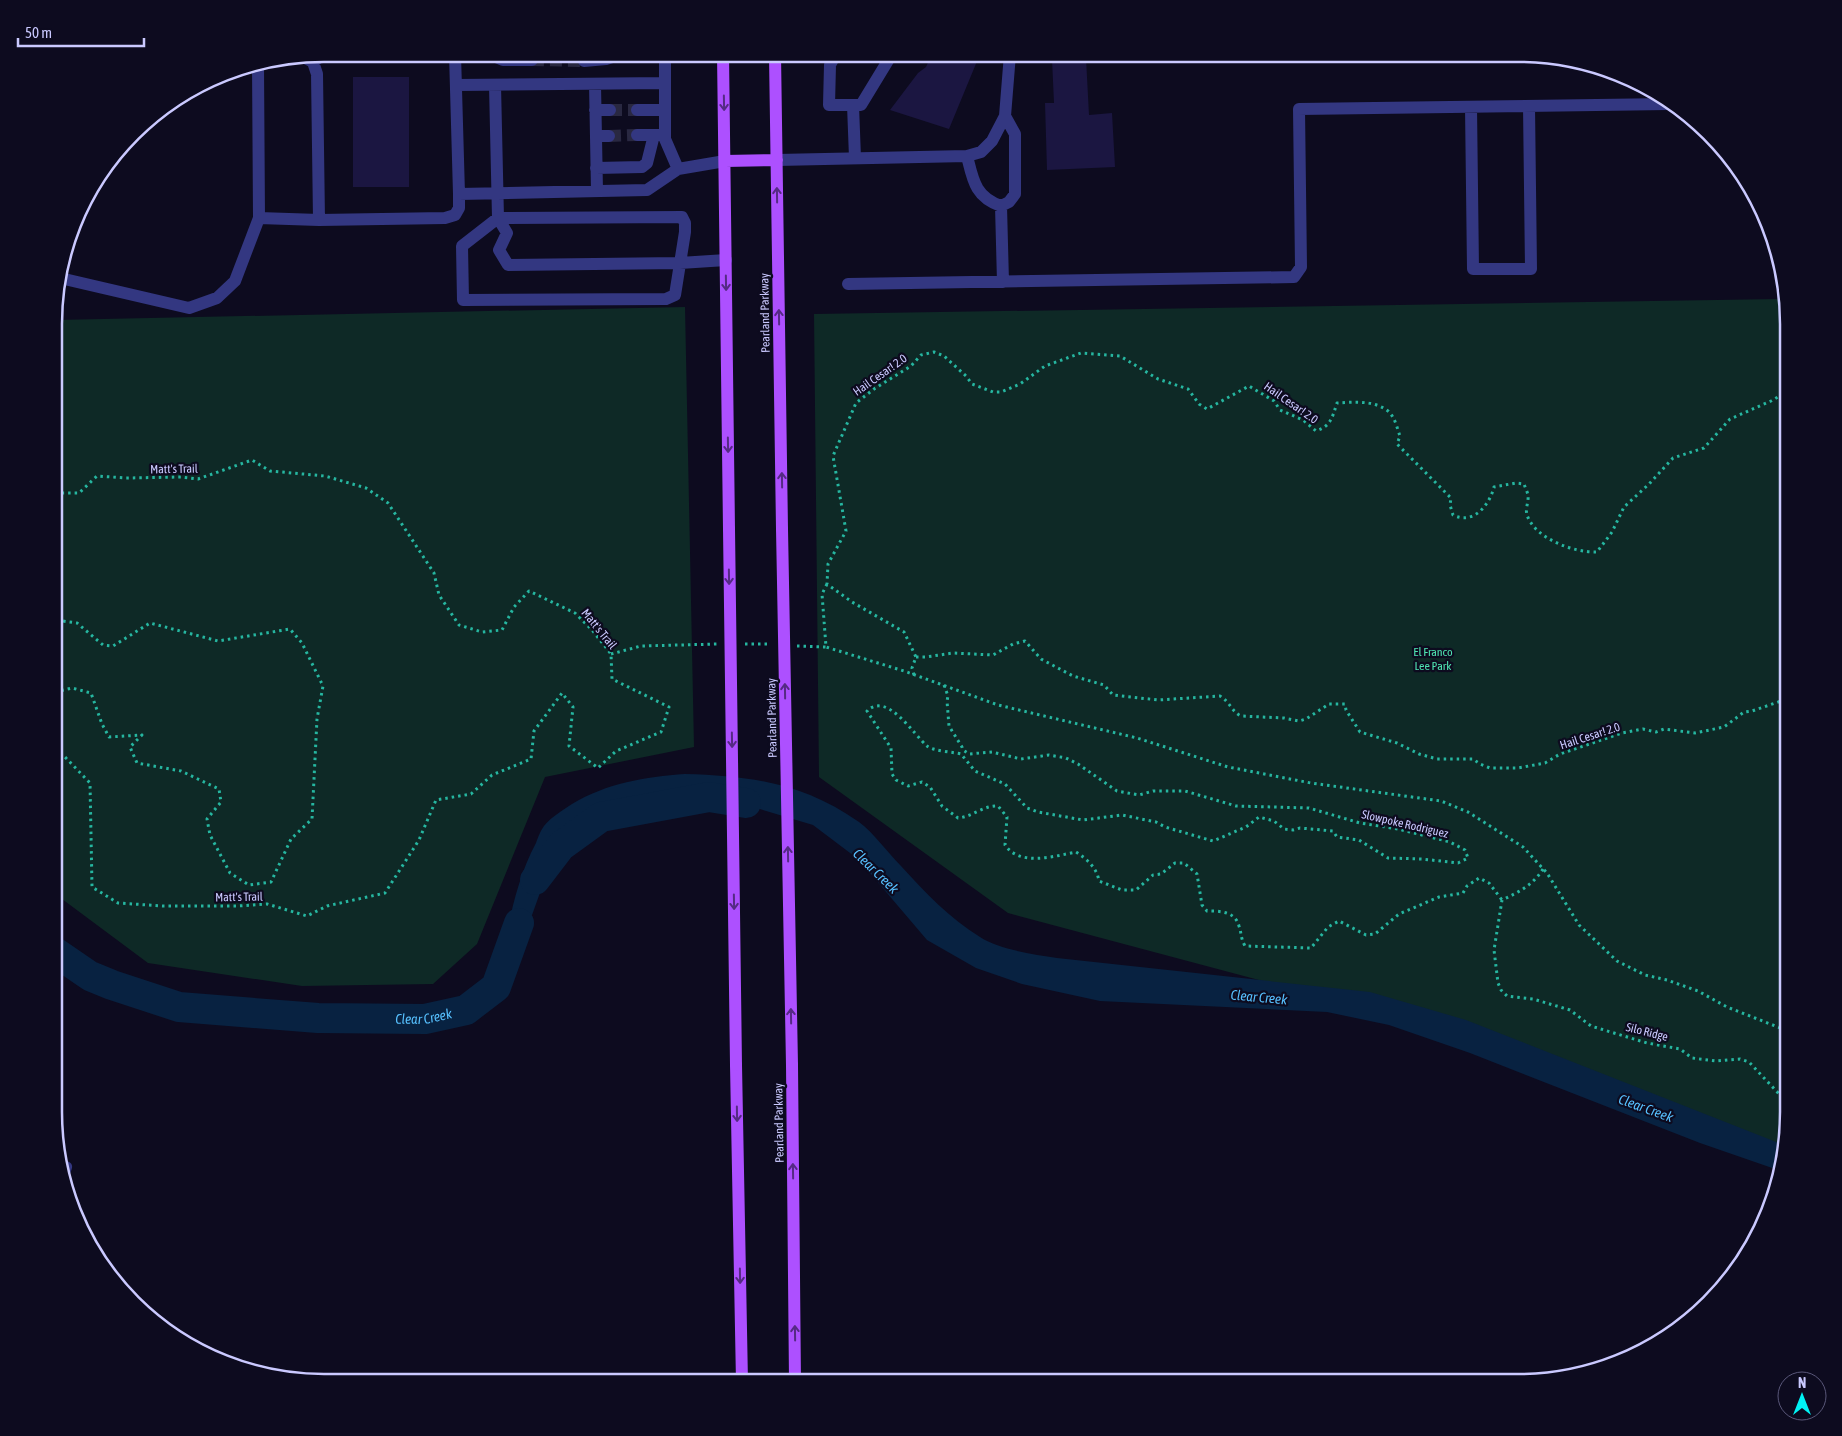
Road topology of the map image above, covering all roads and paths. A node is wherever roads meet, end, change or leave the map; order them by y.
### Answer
1 (455, 62) edge
2 (664, 62) edge
3 (723, 62) edge
4 (775, 62) edge
5 (832, 62) edge
6 (887, 62) edge
7 (1009, 62) edge
8 (310, 63) edge
9 (258, 71) edge
10 (665, 83) junction
11 (595, 84) junction
12 (456, 85) junction
13 (495, 85) junction
14 (1658, 104) edge
15 (853, 105) junction
16 (1529, 106) junction
17 (1471, 107) junction
18 (595, 110) junction
19 (610, 110) tunnel mouth
20 (637, 110) tunnel mouth
21 (665, 110) junction
22 (1005, 116) junction
23 (637, 135) tunnel mouth
24 (659, 135) junction
25 (968, 156) junction
26 (855, 158) junction
27 (777, 160) junction
28 (725, 161) junction
29 (596, 168) junction
30 (678, 169) junction
31 (597, 191) junction
32 (497, 193) junction
33 (459, 194) junction
34 (1001, 206) junction
35 (259, 218) junction
36 (498, 218) junction
37 (319, 220) junction
38 (726, 260) junction
39 (680, 263) junction
40 (67, 280) edge
41 (1003, 282) junction
42 (848, 284) dead end
43 (1780, 396) edge
44 (63, 493) edge
45 (827, 584) junction
46 (63, 621) edge
47 (916, 657) junction
48 (914, 675) junction
49 (944, 685) junction
50 (63, 690) edge
51 (1780, 701) edge
52 (63, 759) edge
53 (1542, 868) junction
54 (1502, 900) junction
55 (1780, 1028) edge
56 (1780, 1095) edge
57 (742, 1374) edge
58 (795, 1374) edge

1 - 12 lane
2 - 10 lane
3 -> 28 main road
4 - 27 main road, Pearland Parkway
5 - 15 lane
6 - 15 lane
7 - 22 lane
8 - 37 lane
9 - 35 lane
10 - 11 lane
10 - 21 lane
11 - 13 lane
11 - 18 lane
12 - 13 lane
12 - 33 lane
13 - 32 lane
14 - 16 lane
15 - 26 lane
16 - 17 lane
16 - 17 lane
17 - 41 lane
18 - 19 lane
18 - 29 lane
20 - 21 lane
21 - 24 lane
22 - 25 lane
22 - 34 lane
23 - 24 lane
24 - 29 lane
24 - 30 lane
25 - 26 lane
25 - 34 lane
26 - 27 lane
27 - 28 main road
58 -> 27 main road, Pearland Parkway, bridge
28 - 30 lane
28 - 38 main road
29 - 31 lane
30 - 31 lane
31 - 32 lane
32 - 33 lane
32 - 36 lane
33 - 37 lane
34 - 41 lane
35 - 37 lane
35 - 40 lane
36 - 39 lane
36 - 39 lane
36 - 39 lane
38 - 39 lane
38 -> 57 main road, bridge
41 - 42 lane
43 - 45 path, Hail Cesar! 2.0
44 - 52 path, Matt's Trail
45 - 47 path
45 - 48 path
46 - 50 path, Matt's Trail
47 - 48 path
47 - 51 path, Hail Cesar! 2.0
48 - 49 path
49 - 53 path
49 - 54 path, Slowpoke Rodriguez
53 - 54 path
53 - 55 path
54 - 56 path, Silo Ridge

